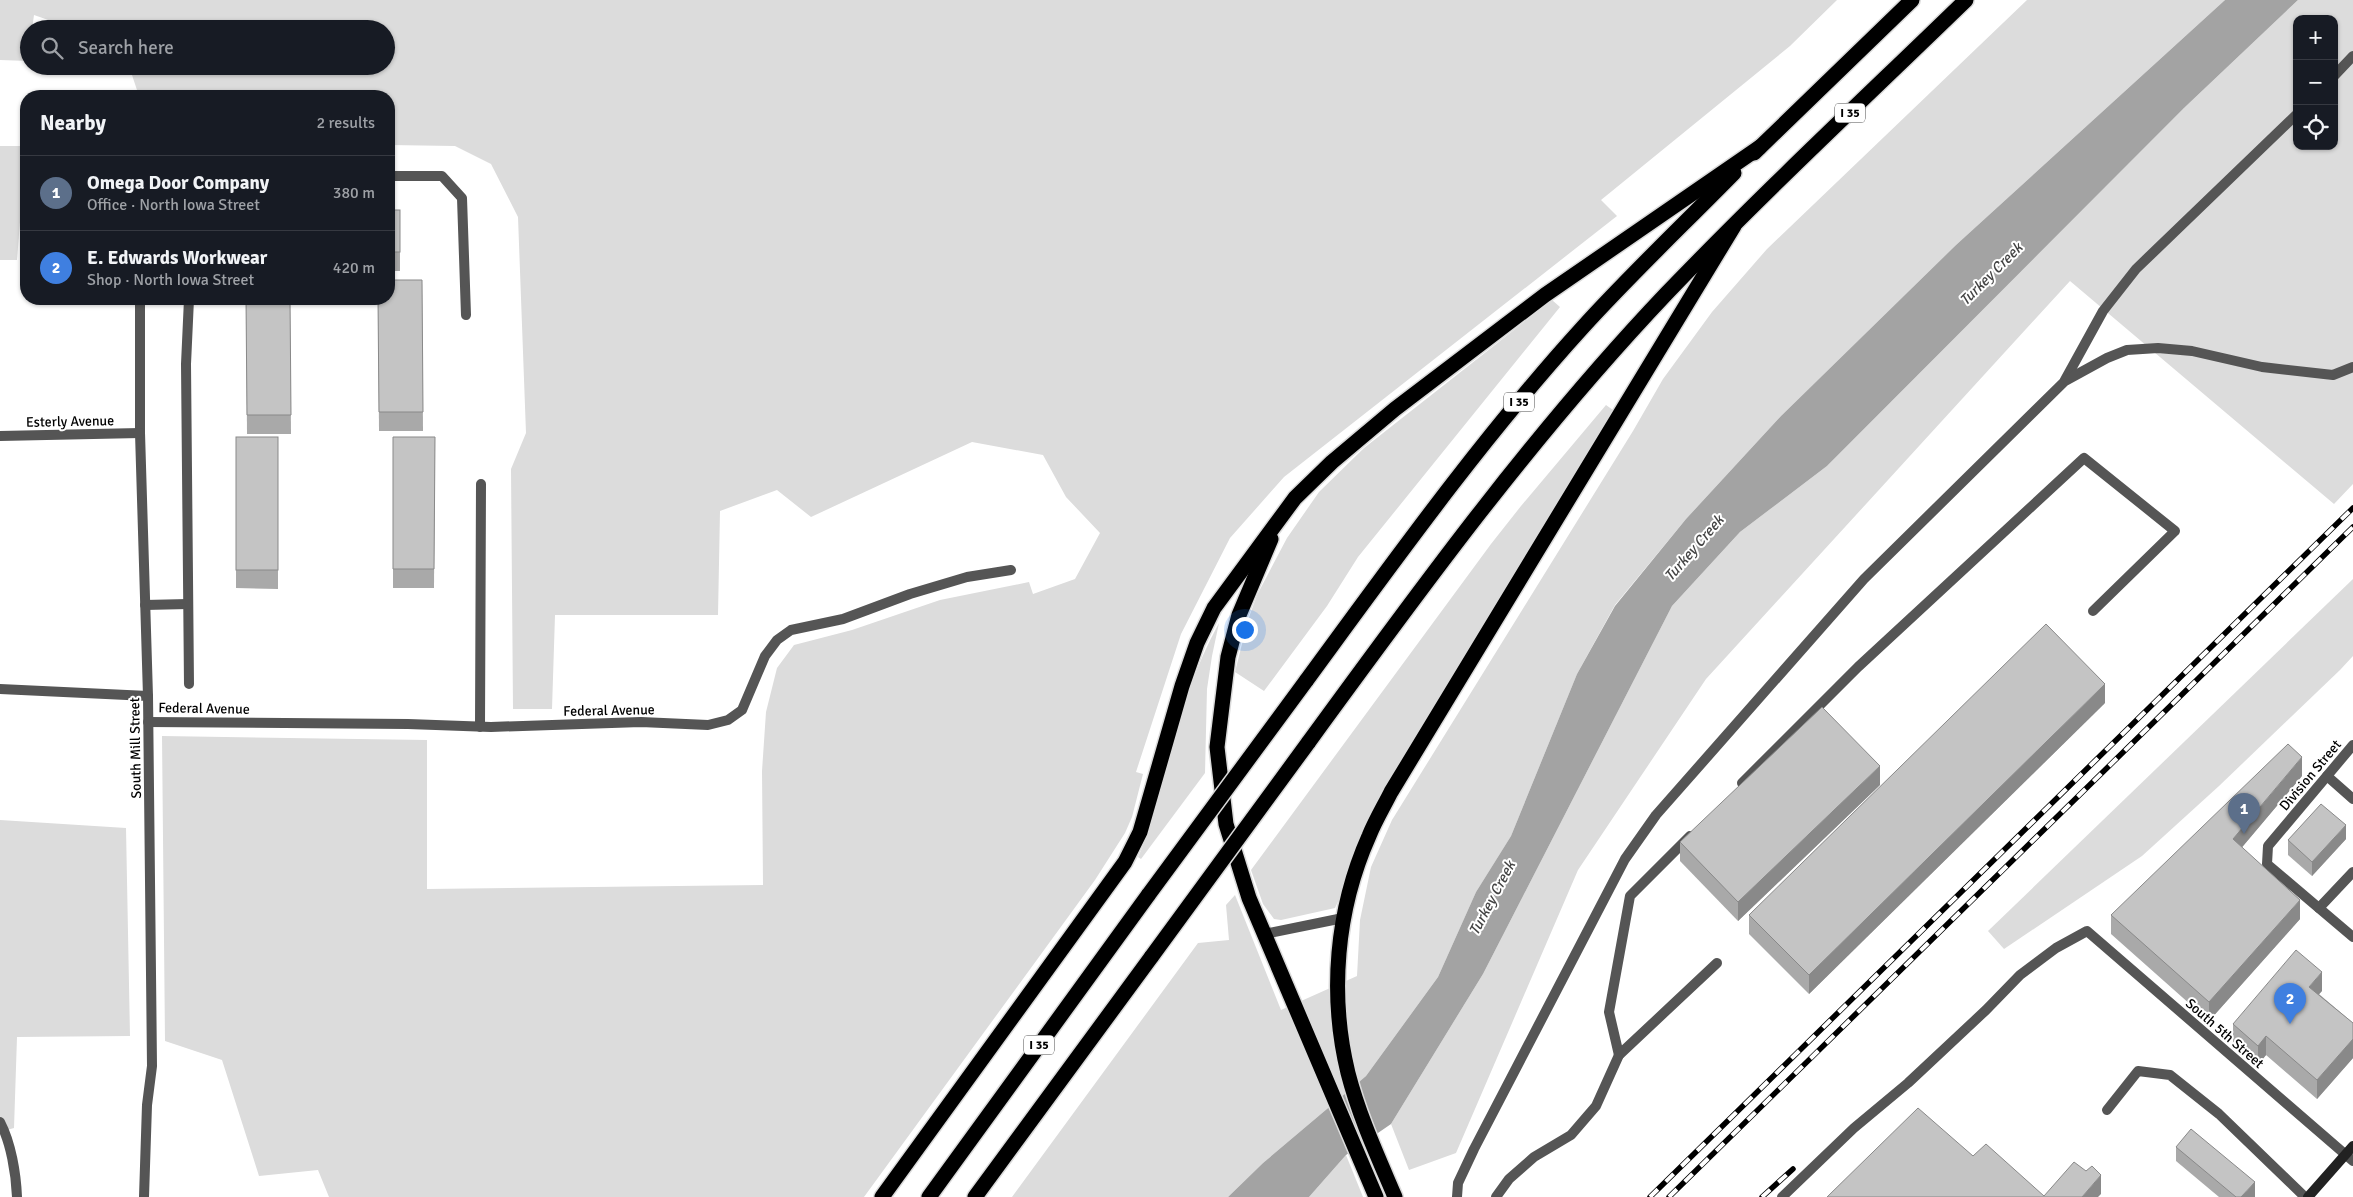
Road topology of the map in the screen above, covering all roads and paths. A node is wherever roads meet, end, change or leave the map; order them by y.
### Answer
1 (1912, 0) edge
2 (1966, 0) edge
3 (2353, 56) edge
4 (2338, 72) edge
5 (2293, 118) edge
6 (1760, 147) junction
7 (395, 176) edge
8 (1734, 226) junction
9 (140, 305) edge
10 (189, 305) edge
11 (466, 315) dead end
12 (2353, 367) edge
13 (2065, 381) junction
14 (140, 433) junction
15 (0, 436) edge
16 (481, 484) dead end
17 (1281, 515) junction
18 (1011, 570) dead end
19 (188, 604) junction
20 (145, 605) junction
21 (2093, 612) dead end
22 (189, 684) dead end
23 (0, 689) edge
24 (148, 696) junction
25 (148, 722) junction
26 (480, 727) junction
27 (2353, 745) edge
28 (2327, 776) junction
29 (1734, 792) edge
30 (2353, 799) edge
31 (1699, 827) edge
32 (2353, 872) edge
33 (2320, 908) junction
34 (1343, 918) junction
35 (1264, 934) junction
36 (2353, 937) edge
37 (1718, 964) dead end
38 (1619, 1055) junction
39 (2107, 1110) dead end
40 (0, 1122) edge
41 (2353, 1146) edge
42 (2349, 1158) edge
43 (16, 1197) edge
44 (144, 1197) edge
45 (882, 1197) edge
46 (929, 1197) edge
47 (975, 1197) edge
48 (1376, 1197) edge
49 (1395, 1197) edge
50 (1457, 1197) edge
51 (1496, 1197) edge
52 (1782, 1197) edge
53 (2307, 1197) edge

1 - 6 highway, I 35
2 - 8 highway, I 35
3 - 4 street
5 - 13 street
6 - 17 highway
6 - 46 highway, I 35, bridge
7 - 11 street
8 - 34 highway
8 - 47 highway, I 35, bridge
9 - 14 street, South Mill Street
10 - 19 street
12 - 13 street
13 - 50 street
14 - 15 street, Esterly Avenue
14 - 20 street, South Mill Street
16 - 26 street
17 - 35 highway
17 - 45 highway
18 - 26 street, Federal Avenue
19 - 20 street
19 - 22 street
20 - 24 street, South Mill Street
21 - 29 street
23 - 24 street, Federal Avenue
24 - 25 street, South Mill Street
25 - 26 street, Federal Avenue
25 - 44 street, South Mill Street
27 - 28 street, Division Street
28 - 30 street
28 - 33 street, Division Street
31 - 38 street
32 - 33 street
33 - 36 street
34 - 35 street
34 - 49 highway
35 - 48 highway
37 - 38 street
38 - 51 street
39 - 53 street
40 - 43 street
41 - 42 main road
42 - 52 street, South 5th Street
42 - 53 main road

